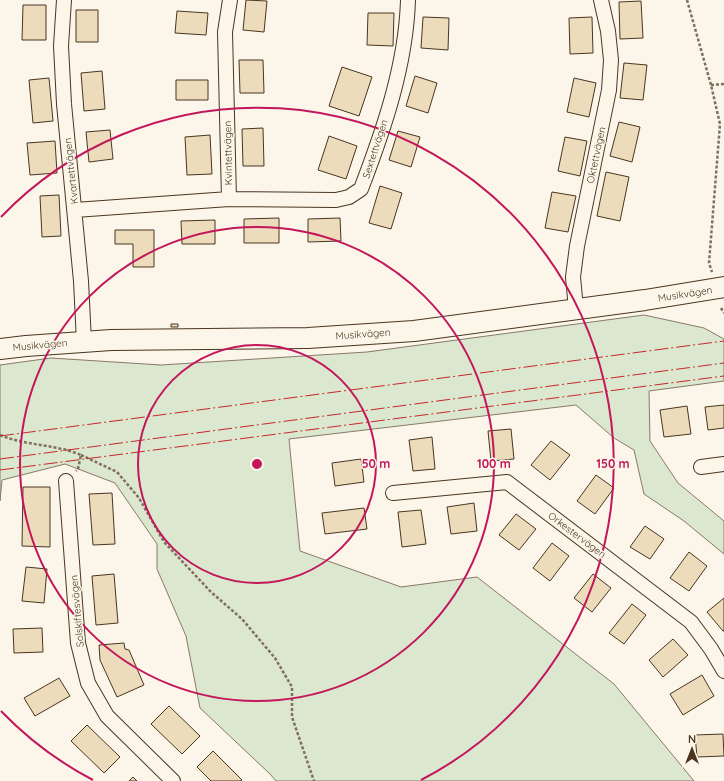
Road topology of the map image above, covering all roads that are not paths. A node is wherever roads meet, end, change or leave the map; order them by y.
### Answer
1 (64, 0) edge
2 (230, 0) edge
3 (408, 0) edge
4 (601, 0) edge
5 (229, 199) junction
6 (75, 210) junction
7 (718, 281) edge
8 (576, 310) junction
9 (84, 342) junction
10 (0, 349) edge
11 (724, 464) edge
12 (701, 467) dead end
13 (66, 481) road end
14 (393, 493) dead end
15 (724, 671) edge
16 (173, 781) edge

1 - 6 street, Kvartettvägen
2 - 5 street, Kvintettvägen
3 - 5 street, Sextettvägen
4 - 8 street, Oktettvägen
5 - 6 street, Kvintettvägen
6 - 9 street, Kvartettvägen
7 - 8 street, Musikvägen
8 - 9 street, Musikvägen
9 - 10 street, Musikvägen
11 - 12 street
13 - 16 street, Solskiftesvägen
14 - 15 street, Orkestervägen

